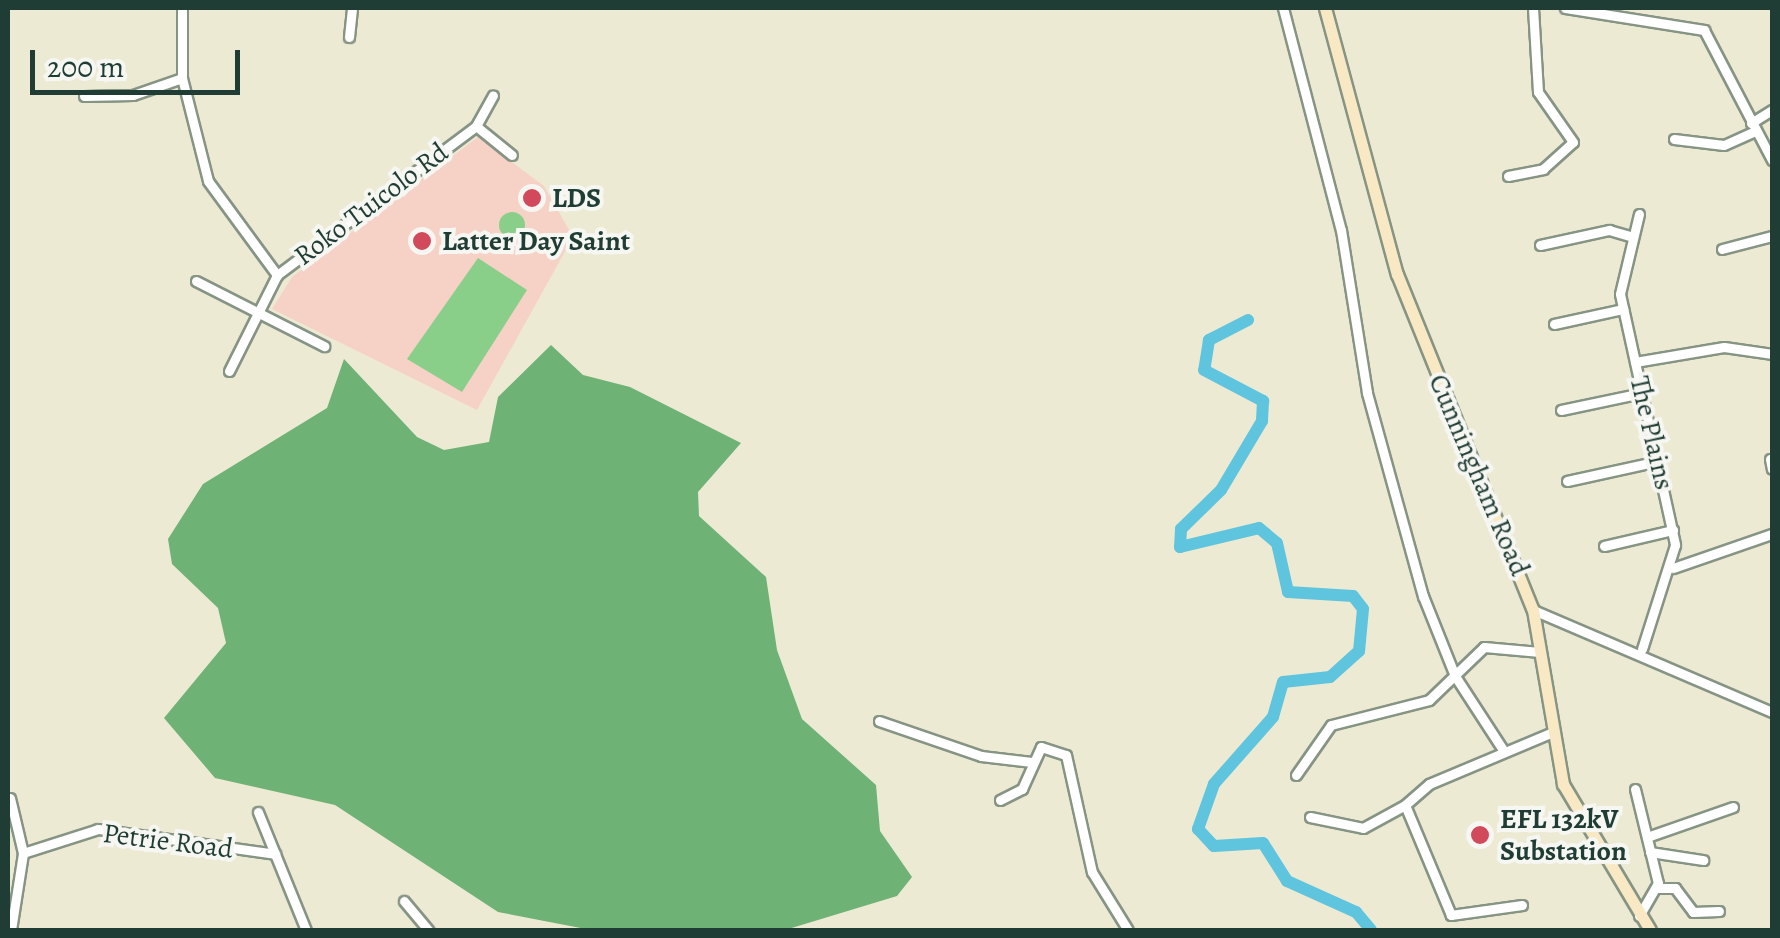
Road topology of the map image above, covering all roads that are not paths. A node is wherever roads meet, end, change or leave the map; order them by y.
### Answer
1 (182, 8) edge
2 (352, 8) edge
3 (1283, 8) edge
4 (1324, 8) edge
5 (1533, 8) edge
6 (1565, 8) edge
7 (1672, 8) edge
8 (1671, 20) junction
9 (349, 37) dead end
10 (182, 78) junction
11 (493, 95) dead end
12 (84, 96) dead end
13 (1772, 110) edge
14 (476, 126) junction
15 (1752, 127) junction
16 (1674, 139) dead end
17 (512, 155) dead end
18 (1772, 160) edge
19 (1508, 176) dead end
20 (1639, 214) dead end
21 (1630, 236) junction
22 (1772, 236) edge
23 (1540, 245) dead end
24 (1722, 250) dead end
25 (277, 274) junction
26 (196, 281) dead end
27 (1623, 309) junction
28 (256, 314) junction
29 (1554, 324) dead end
30 (324, 346) dead end
31 (1772, 354) edge
32 (1635, 362) junction
33 (228, 371) dead end
34 (1642, 393) junction
35 (1561, 410) dead end
36 (1658, 462) junction
37 (1568, 481) dead end
38 (1673, 530) junction
39 (1772, 534) edge
40 (1604, 546) dead end
41 (1673, 568) junction
42 (1534, 610) junction
43 (1642, 649) junction
44 (1540, 652) junction
45 (1455, 676) junction
46 (1772, 712) edge
47 (879, 721) dead end
48 (1553, 732) junction
49 (1503, 750) junction
50 (1032, 762) junction
51 (1296, 775) dead end
52 (1635, 790) dead end
53 (10, 798) edge
54 (1000, 800) dead end
55 (1405, 804) junction
56 (1733, 807) dead end
57 (258, 812) dead end
58 (1310, 816) dead end
59 (1648, 838) junction
60 (1650, 852) junction
61 (23, 853) junction
62 (275, 854) junction
63 (1703, 860) dead end
64 (1657, 888) junction
65 (404, 902) dead end
66 (1522, 905) dead end
67 (1719, 911) dead end
68 (1639, 916) junction
69 (12, 930) edge
70 (306, 930) edge
71 (428, 930) edge
72 (1128, 930) edge
73 (1650, 930) edge

1 - 10 street
2 - 9 street
3 - 45 street
4 - 42 main road, Cunningham Road
5 - 19 street
6 - 8 street
7 - 8 street
8 - 15 street
10 - 12 street
10 - 25 street
11 - 14 street, Roko Tuicolo Rd
13 - 15 street
14 - 17 street
14 - 25 street, Roko Tuicolo Rd
15 - 16 street
15 - 18 street
20 - 21 street, The Plains
21 - 23 street
21 - 27 street, The Plains
22 - 24 street
25 - 28 street, Roko Tuicolo Rd
26 - 28 street
27 - 29 street
27 - 32 street, The Plains
28 - 30 street
28 - 33 street, Roko Tuicolo Rd
31 - 32 street
32 - 34 street, The Plains
34 - 35 street
34 - 36 street, The Plains
36 - 37 street
36 - 38 street, The Plains
38 - 40 street
38 - 41 street, The Plains
39 - 41 street
41 - 43 street, The Plains
42 - 43 street
42 - 44 main road, Cunningham Road
43 - 46 street
44 - 45 street
44 - 48 main road, Cunningham Road
45 - 49 street
45 - 51 street
47 - 50 street
48 - 49 street
48 - 68 main road, Cunningham Road
49 - 55 street
50 - 54 street
50 - 72 street
52 - 59 street
53 - 61 street
55 - 58 street
55 - 66 street
56 - 59 street
57 - 62 street
59 - 60 street
60 - 63 street
60 - 64 street
61 - 62 street, Petrie Road
61 - 69 street
62 - 70 street
64 - 67 street
64 - 68 street
65 - 71 street
68 - 73 main road, Cunningham Road

